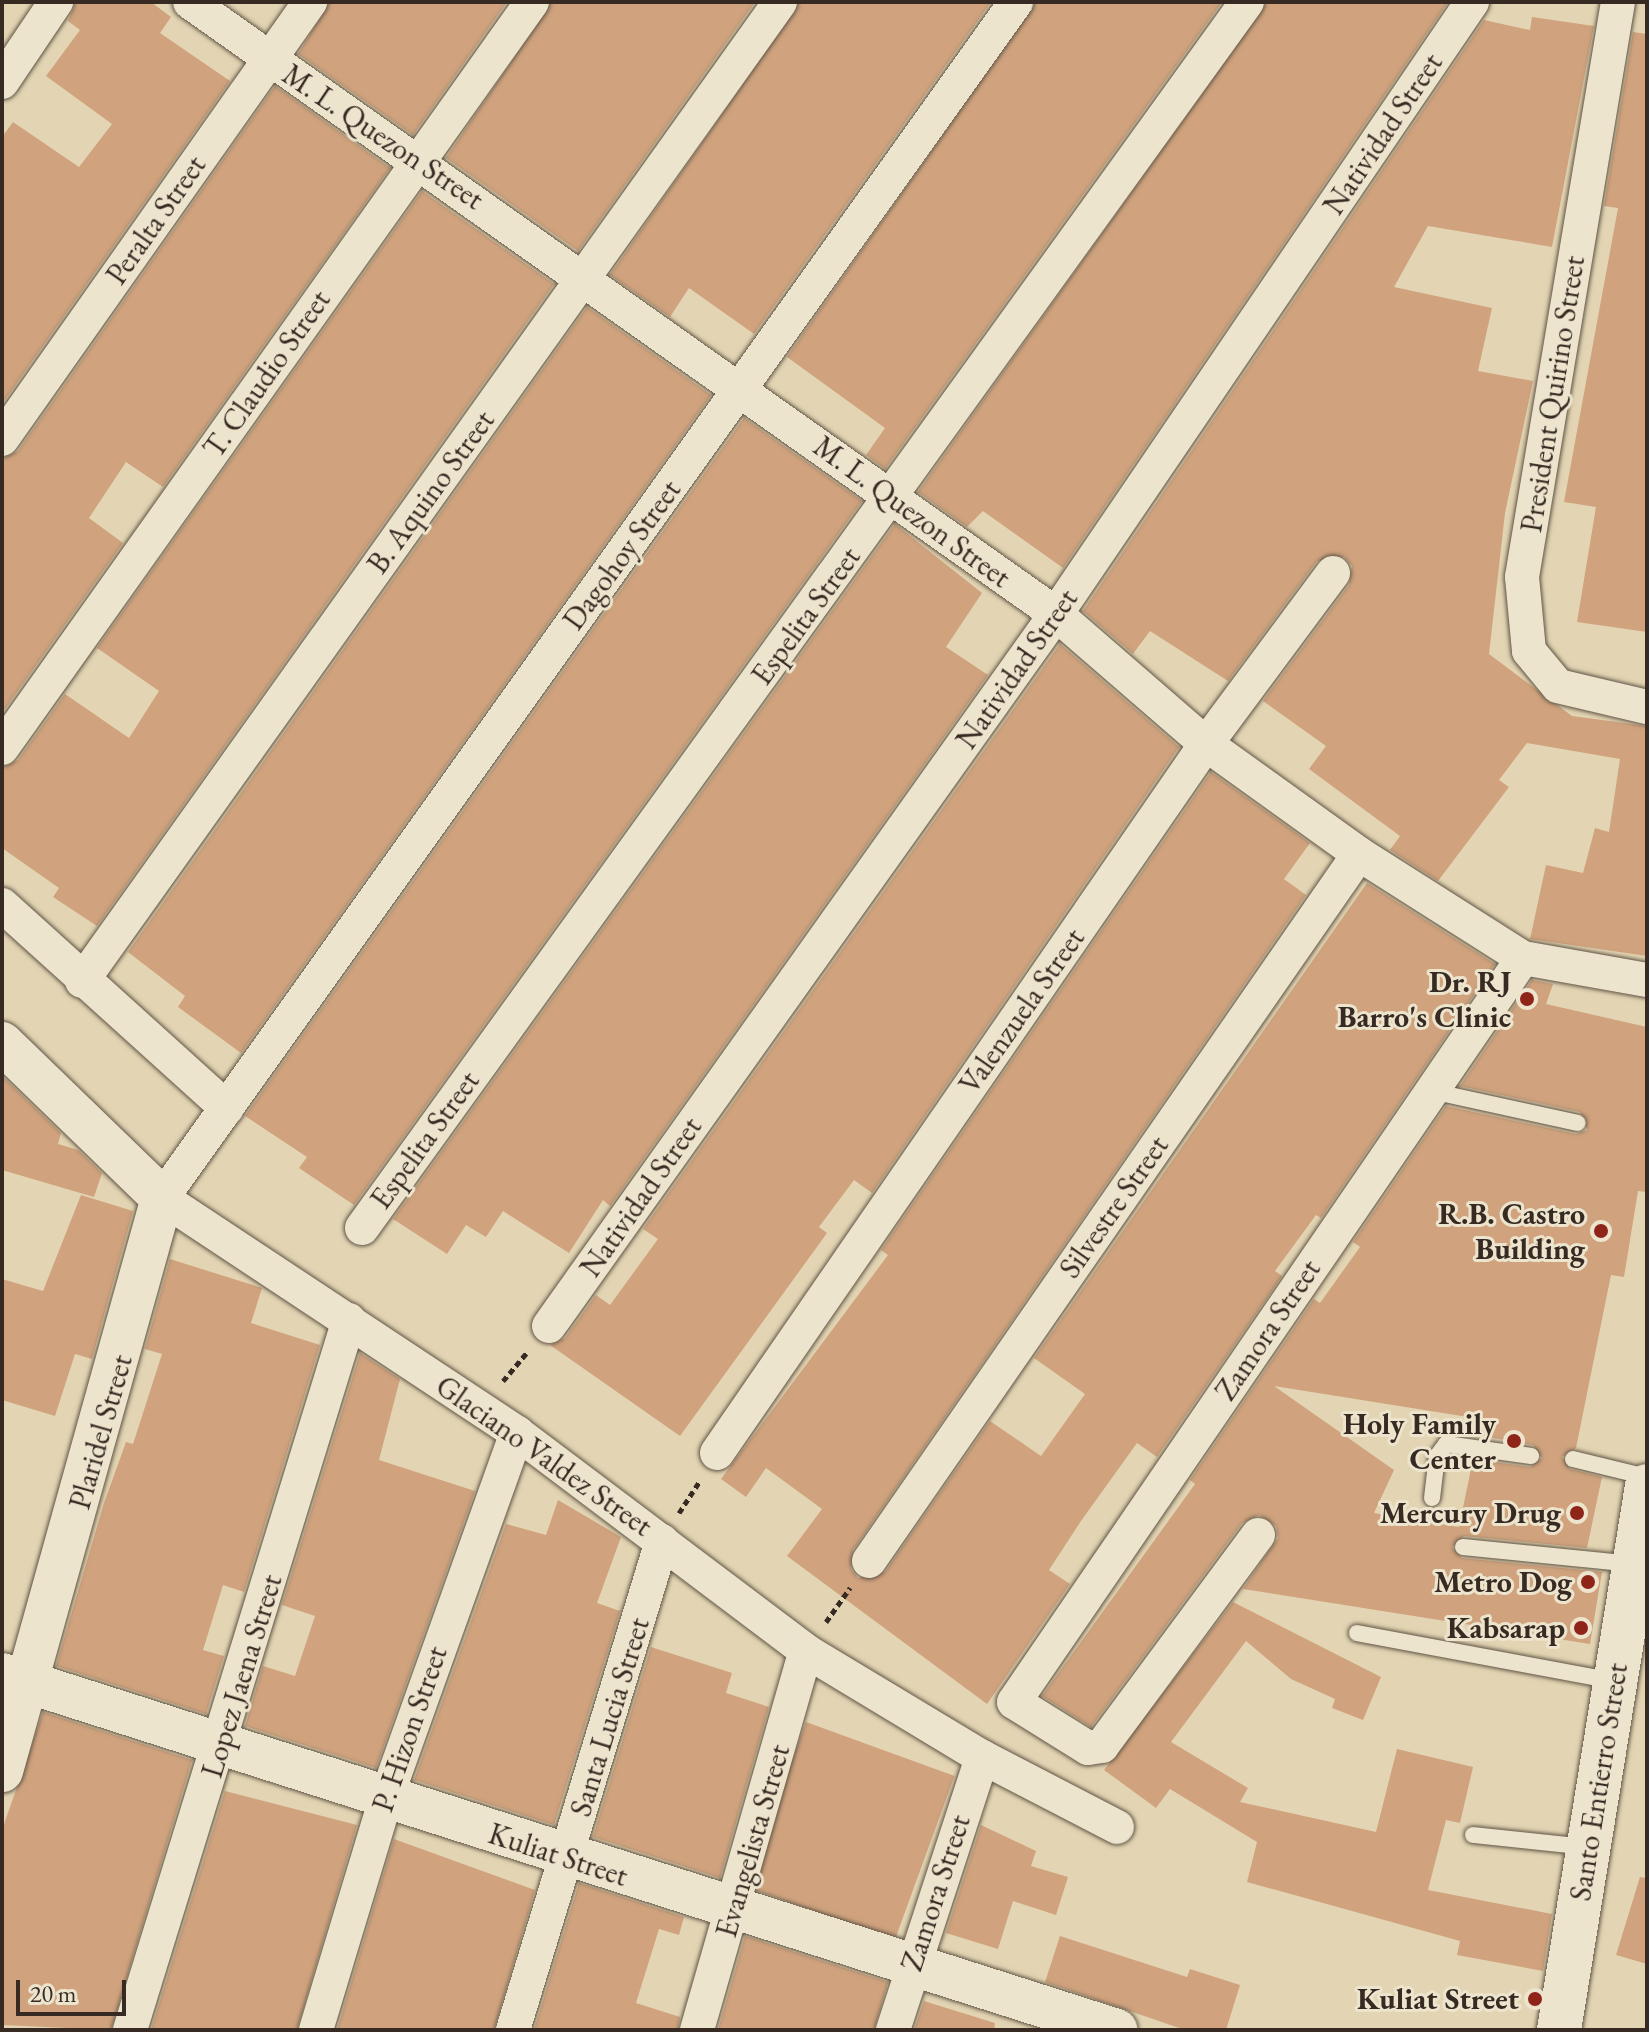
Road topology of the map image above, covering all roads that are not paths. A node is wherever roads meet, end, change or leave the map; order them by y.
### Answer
1 (56, 2) edge
2 (190, 2) edge
3 (310, 2) edge
4 (532, 2) edge
5 (780, 2) edge
6 (1016, 2) edge
7 (1247, 2) edge
8 (1472, 2) edge
9 (1618, 2) edge
10 (270, 60) junction
11 (2, 82) edge
12 (419, 159) junction
13 (584, 278) junction
14 (741, 389) junction
15 (2, 439) edge
16 (891, 498) junction
17 (1333, 573) dead end
18 (1056, 614) junction
19 (1647, 707) edge
20 (1206, 744) junction
21 (2, 748) edge
22 (1359, 854) junction
23 (2, 905) edge
24 (1523, 958) junction
25 (1647, 980) edge
26 (82, 981) junction
27 (2, 1043) edge
28 (1431, 1091) junction
29 (227, 1108) junction
30 (1578, 1123) dead end
31 (162, 1198) junction
32 (362, 1228) dead end
33 (349, 1320) junction
34 (549, 1326) road end
35 (517, 1433) junction
36 (717, 1453) road end
37 (1531, 1456) dead end
38 (1573, 1459) dead end
39 (1647, 1477) edge
40 (1647, 1486) edge
41 (1432, 1498) dead end
42 (1258, 1535) dead end
43 (662, 1541) junction
44 (1463, 1547) dead end
45 (869, 1561) road end
46 (1634, 1564) junction
47 (1357, 1633) dead end
48 (806, 1651) junction
49 (16, 1681) edge
50 (1616, 1681) junction
51 (221, 1748) junction
52 (982, 1757) junction
53 (2, 1771) edge
54 (385, 1801) junction
55 (1117, 1827) dead end
56 (1473, 1835) dead end
57 (1589, 1848) junction
58 (568, 1856) junction
59 (733, 1912) junction
60 (911, 1968) junction
61 (1105, 2029) edge
62 (130, 2030) edge
63 (316, 2030) edge
64 (513, 2030) edge
65 (697, 2030) edge
66 (893, 2030) edge
67 (1559, 2030) edge

1 - 11 street
2 - 10 street, M. L. Quezon Street
3 - 10 street, Peralta Street
4 - 12 street, T. Claudio Street
5 - 13 street, B. Aquino Street
6 - 14 street, Dagohoy Street
7 - 16 street, Espelita Street
8 - 18 street, Natividad Street
9 - 19 street, President Quirino Street
10 - 12 street, M. L. Quezon Street
10 - 15 street, Peralta Street
12 - 13 street, M. L. Quezon Street
12 - 21 street, T. Claudio Street
13 - 14 street, M. L. Quezon Street
13 - 26 street, B. Aquino Street
14 - 16 street, M. L. Quezon Street
14 - 29 street, Dagohoy Street
16 - 18 street, M. L. Quezon Street
16 - 32 street, Espelita Street
17 - 20 street, Valenzuela Street
18 - 20 street, M. L. Quezon Street
18 - 34 street, Natividad Street
20 - 22 street, M. L. Quezon Street
20 - 36 street, Valenzuela Street
22 - 24 street, M. L. Quezon Street
22 - 45 street, Silvestre Street
23 - 26 street
24 - 25 street, M. L. Quezon Street
24 - 28 street, Zamora Street
26 - 29 street
27 - 31 street, Glaciano Valdez Street
28 - 30 lane
28 - 42 street, Zamora Street
29 - 31 street, Plaridel Street
31 - 33 street, Glaciano Valdez Street
31 - 49 street, Plaridel Street
33 - 35 street, Glaciano Valdez Street
33 - 51 street, Lopez Jaena Street
35 - 43 street, Glaciano Valdez Street
35 - 54 street, P. Hizon Street
37 - 41 lane
38 - 39 lane
40 - 46 main road, Santo Entierro Street
43 - 48 street, Glaciano Valdez Street
43 - 58 street, Santa Lucia Street
44 - 46 lane
46 - 50 main road, Santo Entierro Street
47 - 50 lane
48 - 52 street, Glaciano Valdez Street
48 - 59 street, Evangelista Street
49 - 51 street, Kuliat Street
49 - 53 street, Plaridel Street
50 - 57 main road, Santo Entierro Street
51 - 54 street, Kuliat Street
51 - 62 street, Lopez Jaena Street
52 - 55 street, Glaciano Valdez Street
52 - 60 street, Zamora Street
54 - 58 street, Kuliat Street
54 - 63 street, P. Hizon Street
56 - 57 lane
57 - 67 main road, Santo Entierro Street
58 - 59 street, Kuliat Street
58 - 64 street, Santa Lucia Street
59 - 60 street, Kuliat Street
59 - 65 street, Evangelista Street
60 - 61 street, Kuliat Street
60 - 66 street, Zamora Street

